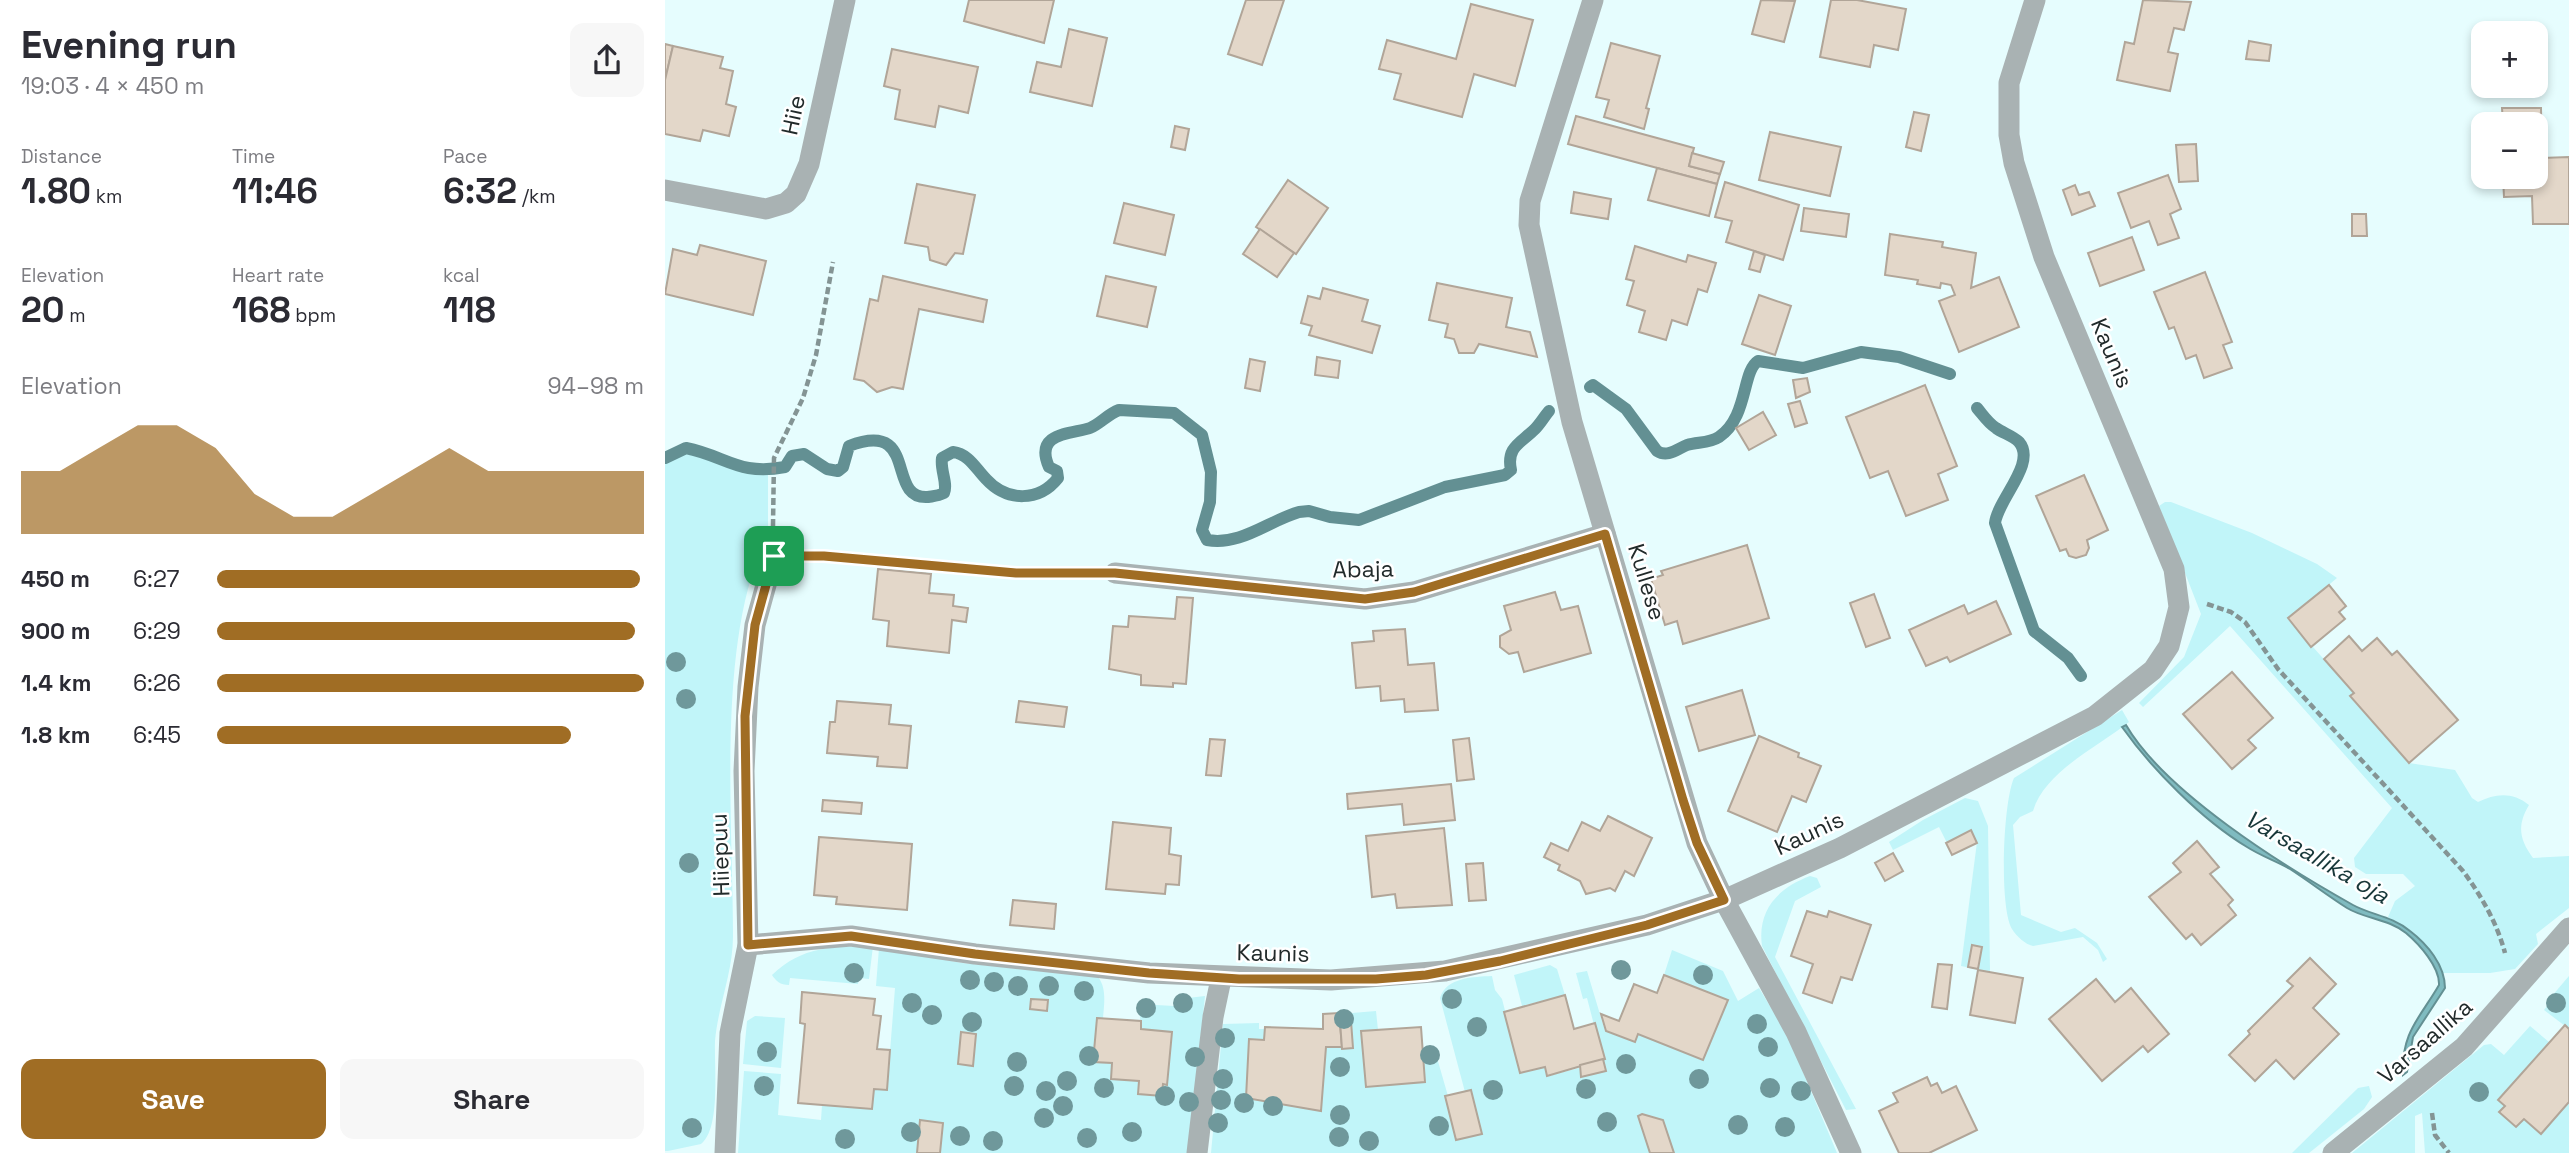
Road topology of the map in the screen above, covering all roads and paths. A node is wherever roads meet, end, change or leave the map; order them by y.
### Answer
1 (845, 0) edge
2 (1593, 0) edge
3 (2035, 0) edge
4 (665, 190) edge
5 (833, 262) dead end
6 (1605, 534) junction
7 (774, 556) junction
8 (1115, 573) joint
9 (2179, 596) junction
10 (1724, 900) junction
11 (2569, 928) edge
12 (748, 945) junction
13 (1221, 978) junction
14 (2511, 996) junction
15 (2416, 1084) junction
16 (725, 1153) edge
17 (1197, 1153) edge
18 (1851, 1153) edge
19 (2333, 1153) edge
20 (2449, 1153) edge

1 - 4 street, Hiie
2 - 6 street, Kullese
3 - 9 street, Kaunis
5 - 7 path
6 - 8 street, Abaja
6 - 10 street, Kullese
7 - 8 path
7 - 12 street, Hiiepuu
9 - 10 street, Kaunis
9 - 14 path
10 - 13 street, Kaunis
10 - 18 street, Kullese
11 - 14 street, Varsaallika
12 - 13 street, Kaunis
12 - 16 street, Hiiepuu
13 - 17 street
14 - 15 street, Varsaallika
15 - 19 street, Varsaallika
15 - 20 path

